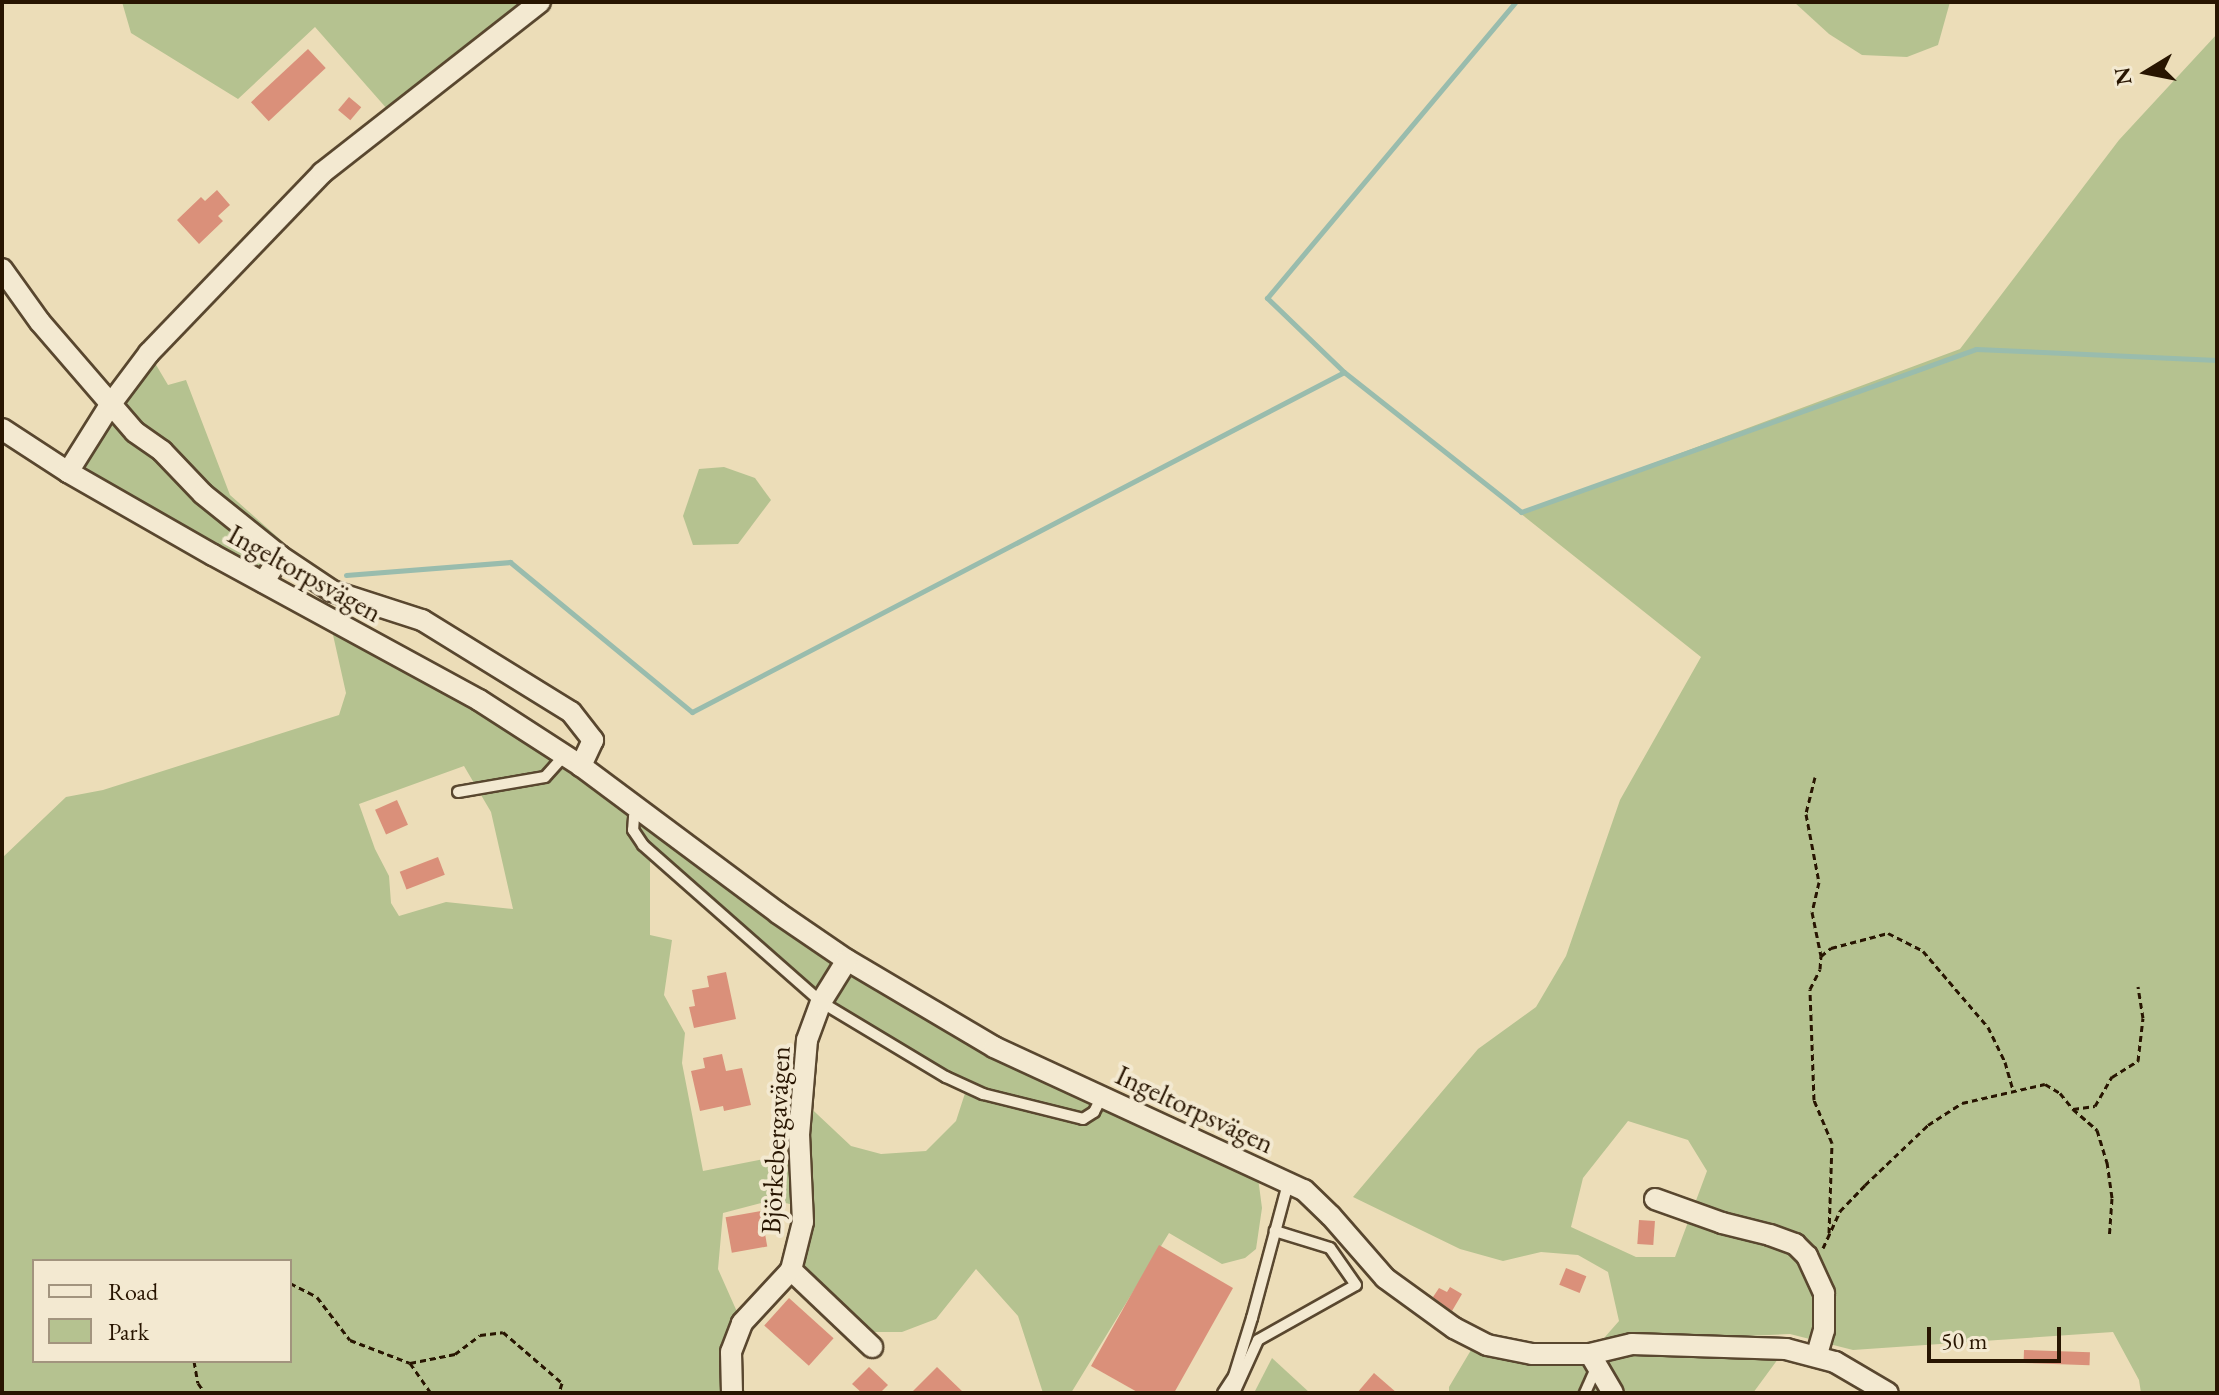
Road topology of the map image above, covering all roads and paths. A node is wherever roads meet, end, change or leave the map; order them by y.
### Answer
1 (540, 2) edge
2 (2, 269) edge
3 (110, 405) junction
4 (2, 429) edge
5 (68, 472) junction
6 (280, 556) junction
7 (264, 582) junction
8 (573, 760) junction
9 (1815, 777) dead end
10 (458, 792) dead end
11 (640, 809) junction
12 (1821, 956) junction
13 (847, 960) junction
14 (2138, 986) dead end
15 (821, 1002) junction
16 (2013, 1090) junction
17 (1102, 1096) junction
18 (2073, 1109) junction
19 (1288, 1184) junction
20 (1655, 1199) dead end
21 (1275, 1231) junction
22 (1829, 1233) junction
23 (2109, 1237) dead end
24 (791, 1270) junction
25 (1816, 1271) junction
26 (292, 1284) edge
27 (872, 1347) dead end
28 (1817, 1355) junction
29 (1594, 1360) junction
30 (194, 1363) edge
31 (410, 1363) junction
32 (205, 1393) edge
33 (431, 1393) edge
34 (559, 1393) edge
35 (732, 1393) edge
36 (1223, 1393) edge
37 (1234, 1393) edge
38 (1585, 1393) edge
39 (1613, 1393) edge
40 (1888, 1393) edge

1 - 3 street
2 - 3 street
3 - 5 street
3 - 6 street
4 - 5 street, Ingeltorpsvägen
5 - 7 street, Ingeltorpsvägen
6 - 7 street
6 - 8 street, Ingeltorpsvägen
7 - 8 street, Ingeltorpsvägen
8 - 10 lane
8 - 11 street, Ingeltorpsvägen
9 - 12 path
11 - 13 street, Ingeltorpsvägen
11 - 15 lane
12 - 16 path
12 - 22 path
13 - 15 street, Björkebergavägen
13 - 17 street, Ingeltorpsvägen
14 - 18 path
15 - 17 lane
15 - 24 street, Björkebergavägen
16 - 18 path
16 - 22 path
17 - 19 street, Ingeltorpsvägen
18 - 23 path
19 - 21 lane
19 - 29 street, Ingeltorpsvägen
20 - 25 street
21 - 36 lane
21 - 37 lane
22 - 25 path
24 - 27 street, Björkebergavägen
24 - 35 street
25 - 28 street
26 - 31 path
28 - 29 street, Ingeltorpsvägen
28 - 40 street, Ingeltorpsvägen
29 - 38 lane
29 - 39 street
30 - 32 path
31 - 33 path
31 - 34 path

